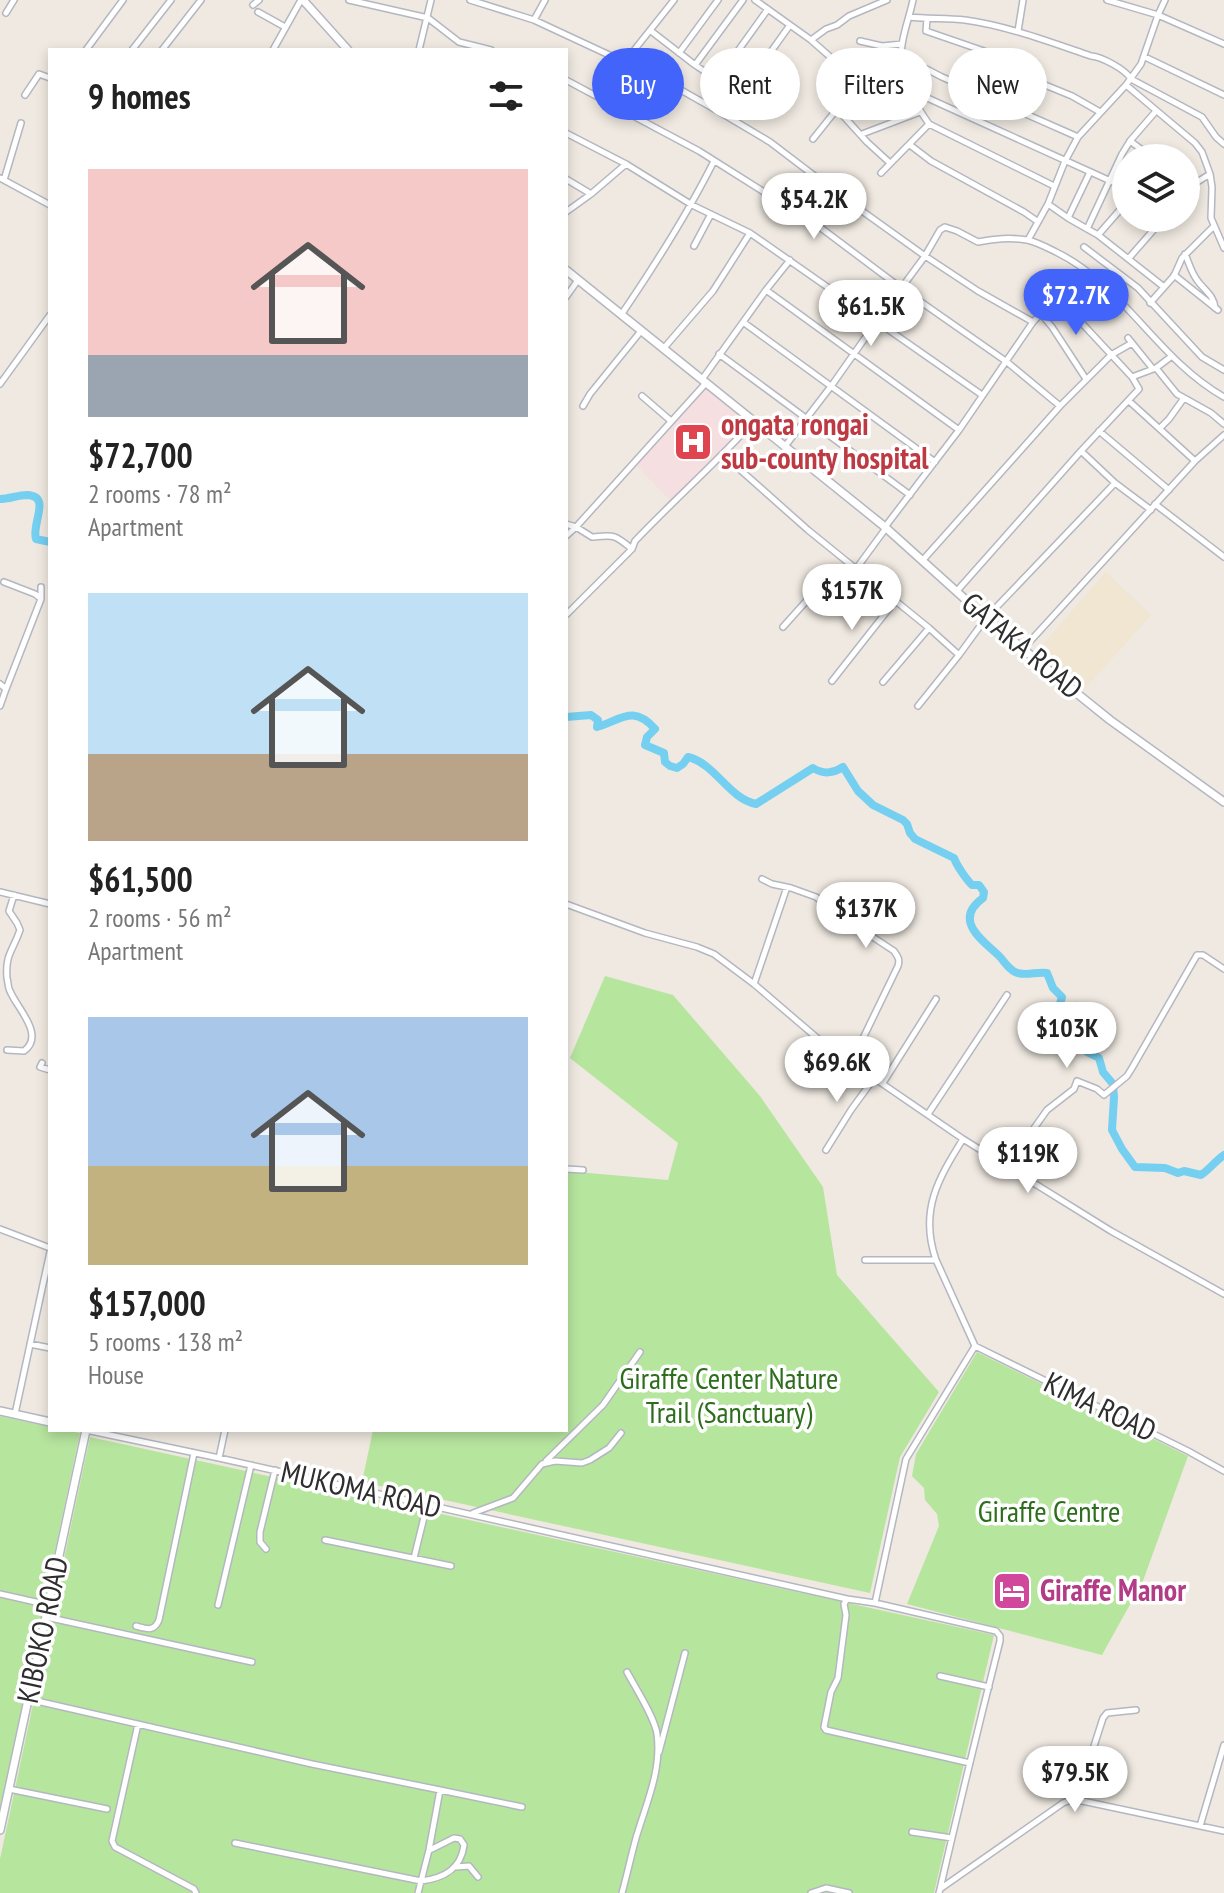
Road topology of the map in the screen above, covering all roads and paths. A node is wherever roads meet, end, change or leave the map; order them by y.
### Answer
1 (14, 0) edge
2 (123, 0) edge
3 (171, 0) edge
4 (201, 0) edge
5 (259, 0) edge
6 (302, 0) edge
7 (349, 0) edge
8 (431, 0) edge
9 (474, 0) edge
10 (545, 0) edge
11 (674, 0) edge
12 (718, 0) edge
13 (743, 0) edge
14 (755, 0) edge
15 (887, 0) edge
16 (913, 0) edge
17 (1023, 0) edge
18 (1107, 0) edge
19 (1165, 0) edge
20 (253, 5) dead end
21 (768, 9) junction
22 (258, 12) dead end
23 (6, 13) dead end
24 (1158, 15) junction
25 (909, 17) junction
26 (428, 18) junction
27 (927, 19) junction
28 (534, 20) junction
29 (790, 25) junction
30 (285, 27) junction
31 (651, 31) junction
32 (1018, 31) junction
33 (811, 40) junction
34 (860, 41) dead end
35 (902, 44) junction
36 (1224, 44) edge
37 (465, 47) edge
38 (87, 48) edge
39 (134, 48) edge
40 (164, 48) edge
41 (274, 48) edge
42 (346, 48) edge
43 (420, 48) edge
44 (484, 48) edge
45 (596, 48) edge
46 (636, 48) edge
47 (673, 48) edge
48 (683, 48) edge
49 (740, 48) edge
50 (774, 48) edge
51 (820, 48) edge
52 (902, 48) edge
53 (684, 57) edge
54 (1145, 57) junction
55 (695, 65) junction
56 (700, 68) edge
57 (932, 72) edge
58 (48, 77) edge
59 (1131, 79) junction
60 (568, 81) edge
61 (1126, 85) junction
62 (684, 92) edge
63 (592, 93) edge
64 (25, 95) dead end
65 (1224, 95) edge
66 (932, 100) edge
67 (1156, 111) junction
68 (1100, 112) junction
69 (641, 120) edge
70 (828, 120) edge
71 (847, 120) edge
72 (899, 120) edge
73 (926, 120) edge
74 (21, 123) dead end
75 (929, 124) junction
76 (568, 134) edge
77 (861, 135) junction
78 (1078, 137) junction
79 (813, 139) dead end
80 (1130, 141) junction
81 (1134, 144) edge
82 (1224, 144) edge
83 (910, 145) junction
84 (714, 161) junction
85 (1065, 161) junction
86 (890, 163) junction
87 (626, 164) junction
88 (1090, 172) junction
89 (881, 173) dead end
90 (1210, 174) junction
91 (2, 179) edge
92 (1109, 179) junction
93 (568, 180) edge
94 (1200, 180) edge
95 (1112, 181) edge
96 (1054, 186) junction
97 (591, 194) junction
98 (48, 204) edge
99 (1048, 204) junction
100 (692, 205) junction
101 (568, 211) edge
102 (711, 214) junction
103 (1068, 218) junction
104 (1112, 219) edge
105 (1037, 221) junction
106 (1213, 227) junction
107 (1087, 229) junction
108 (1152, 232) edge
109 (750, 233) junction
110 (1098, 235) junction
111 (1028, 240) junction
112 (694, 246) dead end
113 (1084, 247) dead end
114 (1224, 248) edge
115 (1185, 254) junction
116 (925, 256) junction
117 (1129, 258) junction
118 (790, 260) junction
119 (568, 271) edge
120 (1174, 275) junction
121 (579, 279) junction
122 (1164, 287) junction
123 (901, 288) junction
124 (766, 290) junction
125 (568, 294) edge
126 (1150, 303) junction
127 (1041, 314) junction
128 (621, 315) junction
129 (48, 318) edge
130 (877, 321) junction
131 (743, 322) junction
132 (1033, 322) junction
133 (642, 330) junction
134 (664, 348) junction
135 (719, 354) junction
136 (854, 354) junction
137 (1111, 355) junction
138 (1172, 356) junction
139 (1007, 362) junction
140 (1155, 368) junction
141 (1224, 370) edge
142 (1132, 377) junction
143 (1086, 379) junction
144 (705, 380) junction
145 (0, 384) edge
146 (832, 385) junction
147 (982, 395) junction
148 (642, 396) dead end
149 (1224, 397) edge
150 (1184, 398) junction
151 (1129, 401) junction
152 (583, 406) dead end
153 (1060, 406) junction
154 (806, 418) junction
155 (671, 421) junction
156 (754, 421) junction
157 (1224, 424) edge
158 (1160, 428) junction
159 (959, 430) junction
160 (1099, 431) junction
161 (1224, 435) edge
162 (786, 445) junction
163 (728, 450) junction
164 (1081, 451) junction
165 (1195, 461) junction
166 (935, 462) junction
167 (1115, 483) junction
168 (1169, 490) junction
169 (910, 495) junction
170 (1153, 507) junction
171 (568, 525) edge
172 (576, 527) junction
173 (886, 527) junction
174 (568, 534) edge
175 (632, 549) junction
176 (1224, 557) edge
177 (922, 561) junction
178 (850, 564) junction
179 (856, 569) junction
180 (4, 582) dead end
181 (41, 587) dead end
182 (956, 592) junction
183 (41, 599) junction
184 (895, 601) junction
185 (568, 613) edge
186 (986, 618) junction
187 (783, 627) dead end
188 (929, 628) junction
189 (1023, 649) junction
190 (959, 655) junction
191 (832, 681) dead end
192 (883, 682) dead end
193 (0, 684) edge
194 (6, 689) junction
195 (0, 706) edge
196 (918, 706) dead end
197 (1224, 802) edge
198 (762, 879) dead end
199 (787, 887) junction
200 (0, 892) edge
201 (14, 895) junction
202 (48, 904) edge
203 (568, 905) edge
204 (1224, 969) edge
205 (754, 984) junction
206 (1007, 995) dead end
207 (936, 999) dead end
208 (7, 1050) dead end
209 (42, 1063) dead end
210 (851, 1063) junction
211 (48, 1069) edge
212 (875, 1077) junction
213 (883, 1083) junction
214 (928, 1114) junction
215 (963, 1139) junction
216 (826, 1150) dead end
217 (1008, 1165) junction
218 (568, 1169) edge
219 (583, 1170) dead end
220 (0, 1229) edge
221 (48, 1249) edge
222 (48, 1259) edge
223 (865, 1260) dead end
224 (936, 1260) junction
225 (1224, 1294) edge
226 (30, 1344) junction
227 (975, 1346) junction
228 (48, 1348) edge
229 (640, 1352) dead end
230 (0, 1411) edge
231 (15, 1414) junction
232 (48, 1422) edge
233 (86, 1432) edge
234 (95, 1432) edge
235 (225, 1432) edge
236 (621, 1433) dead end
237 (194, 1453) junction
238 (219, 1458) junction
239 (542, 1464) junction
240 (251, 1465) junction
241 (275, 1470) junction
242 (1224, 1471) edge
243 (427, 1505) junction
244 (469, 1514) junction
245 (325, 1540) dead end
246 (266, 1549) dead end
247 (414, 1558) junction
248 (451, 1566) dead end
249 (0, 1596) edge
250 (847, 1599) junction
251 (875, 1603) junction
252 (49, 1605) junction
253 (218, 1605) dead end
254 (46, 1617) junction
255 (136, 1626) dead end
256 (685, 1653) dead end
257 (252, 1662) dead end
258 (627, 1672) dead end
259 (940, 1676) dead end
260 (989, 1687) junction
261 (28, 1699) junction
262 (1136, 1710) dead end
263 (138, 1724) junction
264 (1224, 1745) edge
265 (656, 1763) junction
266 (970, 1763) junction
267 (9, 1789) junction
268 (440, 1790) junction
269 (3, 1799) edge
270 (1077, 1799) junction
271 (522, 1807) dead end
272 (107, 1809) dead end
273 (1200, 1826) junction
274 (0, 1830) edge
275 (1224, 1831) edge
276 (912, 1832) dead end
277 (952, 1838) junction
278 (235, 1843) dead end
279 (429, 1850) junction
280 (455, 1867) junction
281 (478, 1877) dead end
282 (421, 1881) junction
283 (939, 1891) edge
284 (196, 1893) edge
285 (418, 1893) edge
286 (622, 1893) edge
287 (811, 1893) edge
288 (849, 1893) edge

1 - 23 street
2 - 38 street
3 - 39 street
4 - 40 street
5 - 20 street
6 - 30 street
6 - 42 street
7 - 26 street
8 - 26 street
9 - 28 street
10 - 28 street
11 - 31 street
12 - 48 street
13 - 55 street
14 - 21 street
15 - 33 street
16 - 25 street
17 - 32 street
18 - 24 street
19 - 24 street
21 - 29 street
21 - 49 street
22 - 30 street
24 - 36 street
24 - 54 street
25 - 27 street
25 - 35 street
26 - 37 street
26 - 43 street
27 - 32 street
27 - 68 street
28 - 45 street
29 - 33 street
29 - 50 street
30 - 41 street
31 - 46 street
31 - 47 street
32 - 59 street
33 - 51 street
34 - 35 street
35 - 52 street
37 - 44 street
53 - 55 street
54 - 59 street
54 - 65 street
55 - 56 street
57 - 78 street
58 - 64 street
59 - 61 street
59 - 82 street
60 - 63 street
61 - 67 street
61 - 68 street
62 - 116 street
66 - 85 street
67 - 80 street
67 - 90 street
68 - 78 street
69 - 84 street
70 - 79 street
71 - 77 street
72 - 77 street
73 - 75 street
74 - 91 street
75 - 83 street
75 - 96 street
76 - 87 street
77 - 86 street
78 - 85 street
80 - 81 street
80 - 92 street
83 - 86 street
83 - 105 street
84 - 100 street
84 - 123 street
85 - 88 street
85 - 96 street
86 - 89 street
87 - 97 street
87 - 100 street
88 - 92 street
88 - 103 street
90 - 94 street
90 - 106 street
91 - 98 street
92 - 95 street
92 - 107 street
93 - 97 street
96 - 99 street
97 - 101 street
99 - 103 street
99 - 105 street
100 - 102 street
100 - 128 street
102 - 109 street
102 - 112 street
103 - 107 street
104 - 110 street
105 - 111 street
106 - 114 street
106 - 115 street
107 - 110 street
108 - 117 street
109 - 118 street
109 - 134 street
110 - 117 street
111 - 116 street
111 - 138 street
113 - 126 street
115 - 120 street
115 - 120 street
116 - 123 street
116 - 132 street
117 - 122 street
118 - 124 street
118 - 130 street
119 - 121 street, GATAKA ROAD
120 - 122 street
121 - 125 street
121 - 128 street, GATAKA ROAD
122 - 126 street
123 - 130 street
123 - 139 street
124 - 131 street
124 - 136 street
126 - 141 street
127 - 132 street
127 - 137 street
127 - 143 street
128 - 133 street, GATAKA ROAD
129 - 145 street
130 - 136 street
130 - 147 street
131 - 135 street
131 - 146 street
132 - 139 street
133 - 134 street, GATAKA ROAD
133 - 152 street
134 - 144 street, GATAKA ROAD
135 - 144 street
135 - 154 street
136 - 146 street
136 - 159 street
137 - 140 street
137 - 142 street
137 - 143 street
138 - 140 street
138 - 149 street
139 - 147 street
139 - 153 street
140 - 142 street
140 - 150 street
142 - 151 street
143 - 153 street
144 - 155 street
144 - 156 street, GATAKA ROAD
146 - 154 street
146 - 166 street
147 - 159 street
148 - 155 street
150 - 157 street
150 - 158 street
151 - 158 street
151 - 160 street
153 - 177 street
154 - 162 street
154 - 169 street
155 - 172 street
156 - 162 street, GATAKA ROAD
156 - 163 street
158 - 165 street
159 - 166 street
160 - 164 street
160 - 168 street
161 - 165 street
162 - 173 street, GATAKA ROAD
163 - 175 street
163 - 178 street
164 - 167 street
164 - 182 street
165 - 168 street
166 - 169 street
167 - 170 street
167 - 186 street
168 - 170 street
169 - 173 street
170 - 176 street
170 - 189 street
171 - 172 street
172 - 174 street
172 - 175 street
173 - 177 street, GATAKA ROAD
173 - 179 street
175 - 185 street
177 - 182 street, GATAKA ROAD
178 - 179 street
178 - 187 street
179 - 184 street
180 - 183 street
181 - 183 street
182 - 186 street, GATAKA ROAD
183 - 194 street
184 - 188 street
184 - 191 street
186 - 189 street, GATAKA ROAD
186 - 190 street
188 - 190 street
188 - 192 street
189 - 197 street, GATAKA ROAD
190 - 196 street
193 - 194 street
194 - 195 street
198 - 199 street
199 - 205 street
199 - 210 street
200 - 201 street
201 - 202 street
201 - 208 street
203 - 205 street
204 - 217 street
205 - 210 street
206 - 214 street
207 - 213 street
209 - 211 street
210 - 212 street
212 - 213 street
212 - 216 street
213 - 214 street
214 - 215 street
215 - 217 street
215 - 224 street
217 - 225 street
218 - 219 street
220 - 221 street
222 - 226 street
223 - 224 street
224 - 227 street
226 - 228 street
226 - 231 street
227 - 242 street, KIMA ROAD
227 - 251 street
229 - 239 street
230 - 231 street
231 - 232 street
233 - 252 street, KIBOKO ROAD
234 - 237 street, MUKOMA ROAD
235 - 238 street
236 - 239 street
237 - 238 street, MUKOMA ROAD
237 - 255 street
238 - 240 street, MUKOMA ROAD
239 - 244 street
240 - 241 street, MUKOMA ROAD
240 - 253 street
241 - 243 street, MUKOMA ROAD
241 - 246 street
243 - 244 street, MUKOMA ROAD
243 - 247 street
244 - 250 street, MUKOMA ROAD
245 - 247 street
247 - 248 street
249 - 252 street
250 - 251 street, MUKOMA ROAD
250 - 266 street
251 - 260 street, MUKOMA ROAD
252 - 254 street, KIBOKO ROAD
254 - 257 street
254 - 261 street, KIBOKO ROAD
256 - 265 street
258 - 265 street
259 - 260 street
260 - 266 street
261 - 263 street
261 - 267 street, KIBOKO ROAD
262 - 270 street
263 - 268 street
263 - 284 street
264 - 273 street
265 - 286 street
266 - 277 street
267 - 269 street, KIBOKO ROAD
267 - 272 street
268 - 271 street
268 - 279 street
269 - 274 street, KIBOKO ROAD
270 - 273 street
270 - 283 street
273 - 275 street
276 - 277 street
277 - 283 street
278 - 282 street
279 - 280 street
279 - 282 street
280 - 281 street
280 - 282 street
282 - 285 street
287 - 288 street

